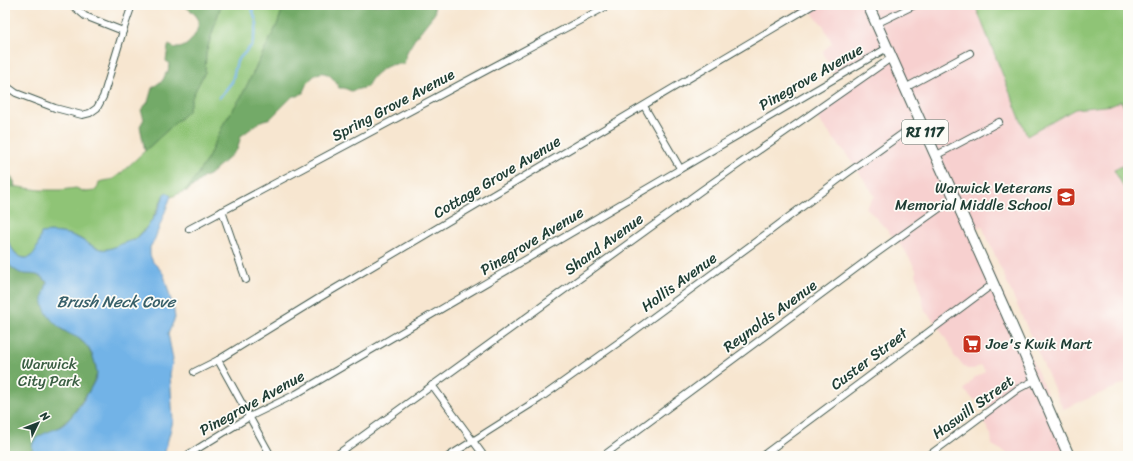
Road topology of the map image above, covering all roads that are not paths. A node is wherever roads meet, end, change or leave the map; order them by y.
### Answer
1 (72, 5) edge
2 (132, 5) edge
3 (609, 5) edge
4 (813, 5) edge
5 (868, 5) edge
6 (914, 5) edge
7 (876, 24) junction
8 (123, 31) junction
9 (887, 48) junction
10 (970, 53) dead end
11 (891, 58) junction
12 (5, 85) edge
13 (905, 88) junction
14 (644, 106) junction
15 (920, 121) junction
16 (999, 122) dead end
17 (935, 156) junction
18 (680, 168) junction
19 (954, 198) junction
20 (222, 211) junction
21 (189, 229) dead end
22 (246, 280) dead end
23 (993, 284) junction
24 (218, 360) junction
25 (194, 372) dead end
26 (1035, 380) junction
27 (432, 385) junction
28 (250, 417) junction
29 (474, 440) junction
30 (189, 454) dead end
31 (271, 456) edge
32 (335, 456) edge
33 (449, 456) edge
34 (484, 456) edge
35 (603, 456) edge
36 (762, 456) edge
37 (928, 456) edge
38 (1067, 456) edge

1 - 8 street
2 - 8 street
3 - 20 street, Spring Grove Avenue
4 - 14 street, Cottage Grove Avenue
5 - 7 main road, RI 117
6 - 7 street
7 - 9 main road, RI 117
8 - 12 street
9 - 11 main road, RI 117
9 - 18 street, Pinegrove Avenue
10 - 13 street
11 - 13 main road, RI 117
11 - 27 street, Shand Avenue
13 - 15 main road, RI 117
14 - 18 street
14 - 24 street, Cottage Grove Avenue
15 - 17 main road, RI 117
15 - 29 street, Hollis Avenue
16 - 17 street
17 - 19 main road, RI 117
18 - 28 street, Pinegrove Avenue
19 - 23 main road, RI 117
19 - 35 street, Reynolds Avenue
20 - 21 street, Spring Grove Avenue
20 - 22 street
23 - 26 main road, RI 117
23 - 36 street, Custer Street
24 - 25 street, Cottage Grove Avenue
24 - 28 street
26 - 37 street, Haswill Street
26 - 38 main road, RI 117
27 - 29 street
27 - 32 street, Shand Avenue
28 - 30 street, Pinegrove Avenue
28 - 31 street
29 - 33 street, Hollis Avenue
29 - 34 street

